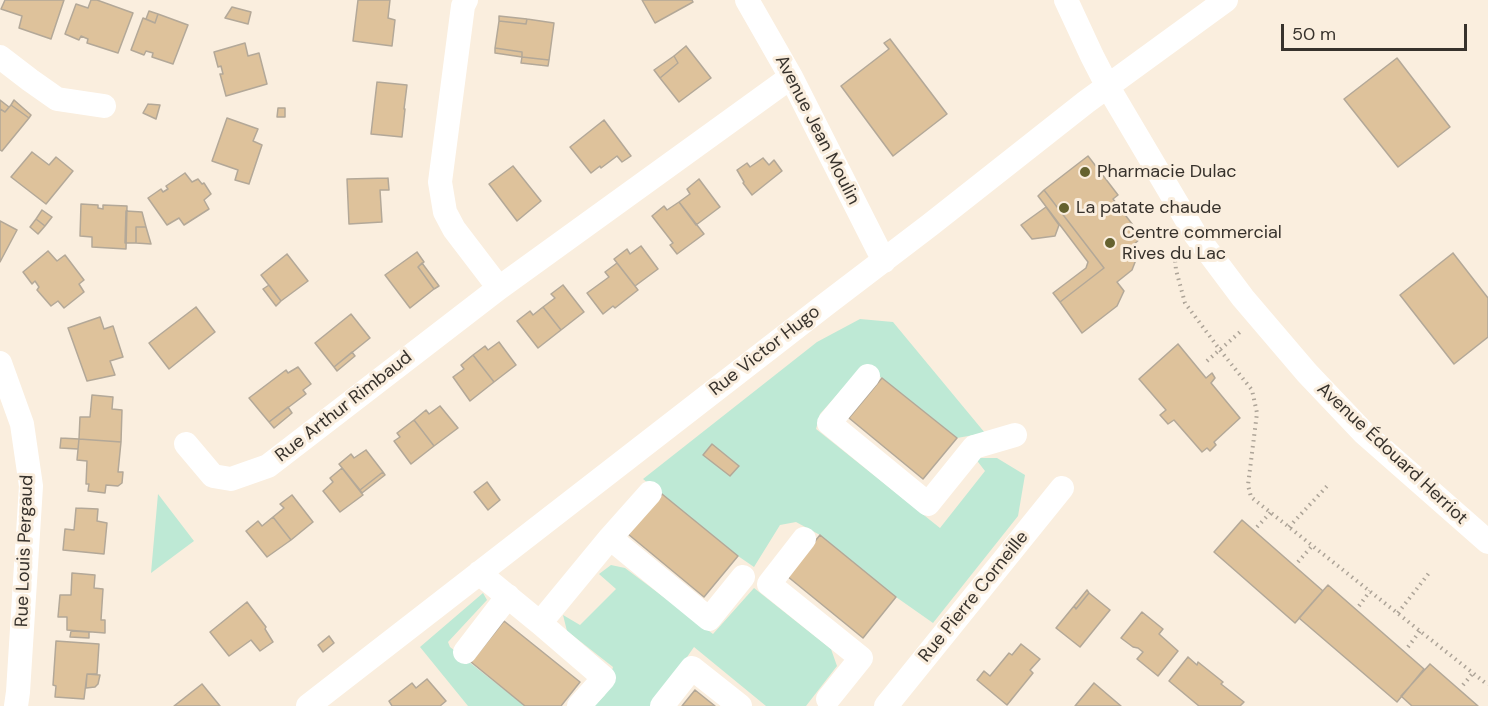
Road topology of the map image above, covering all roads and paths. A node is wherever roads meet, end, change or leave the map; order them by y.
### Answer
1 (466, 0) edge
2 (747, 0) edge
3 (1066, 0) edge
4 (1226, 0) edge
5 (0, 57) edge
6 (791, 77) junction
7 (1108, 87) junction
8 (104, 106) dead end
9 (1186, 218) junction
10 (884, 261) junction
11 (499, 288) junction
12 (1258, 316) junction
13 (1220, 350) junction
14 (1207, 362) dead end
15 (0, 363) edge
16 (868, 376) dead end
17 (1015, 435) dead end
18 (186, 444) dead end
19 (1329, 484) dead end
20 (1062, 488) dead end
21 (650, 493) dead end
22 (1270, 512) junction
23 (1257, 527) dead end
24 (1289, 527) junction
25 (610, 538) junction
26 (804, 539) dead end
27 (1488, 542) edge
28 (1312, 546) junction
29 (1298, 562) dead end
30 (479, 573) junction
31 (1430, 573) dead end
32 (743, 577) dead end
33 (1370, 591) junction
34 (508, 596) junction
35 (1359, 606) dead end
36 (1398, 613) junction
37 (540, 623) junction
38 (1420, 631) junction
39 (1408, 647) dead end
40 (465, 652) dead end
41 (1473, 673) junction
42 (1463, 685) dead end
43 (1488, 685) edge
44 (829, 704) edge
45 (16, 706) edge
46 (308, 706) edge
47 (579, 706) edge
48 (662, 706) edge
49 (740, 706) edge
50 (886, 706) edge

1 - 11 street
2 - 6 street, Avenue Jean Moulin
3 - 7 street, Avenue Édouard Herriot
4 - 7 street, Rue Victor Hugo
5 - 8 street
6 - 10 street, Avenue Jean Moulin
6 - 11 street, Rue Arthur Rimbaud
7 - 9 street, Avenue Édouard Herriot
7 - 10 street, Rue Victor Hugo
9 - 12 street, Avenue Édouard Herriot
9 - 13 path
10 - 30 street, Rue Victor Hugo
11 - 18 street, Rue Arthur Rimbaud
12 - 13 path
12 - 27 street, Avenue Édouard Herriot
13 - 14 path
13 - 22 path
15 - 45 street, Rue Louis Pergaud
16 - 17 street
19 - 24 path
20 - 50 street, Rue Pierre Corneille
21 - 25 street
22 - 23 path
22 - 24 path
24 - 28 path
25 - 32 street
25 - 37 street
26 - 44 street
28 - 29 path
28 - 33 path
30 - 34 street
30 - 46 street, Rue Victor Hugo
31 - 36 path
33 - 35 path
33 - 36 path
34 - 37 street
34 - 40 street
36 - 38 path
37 - 47 street
38 - 39 path
38 - 41 path
41 - 42 path
41 - 43 path
48 - 49 street

